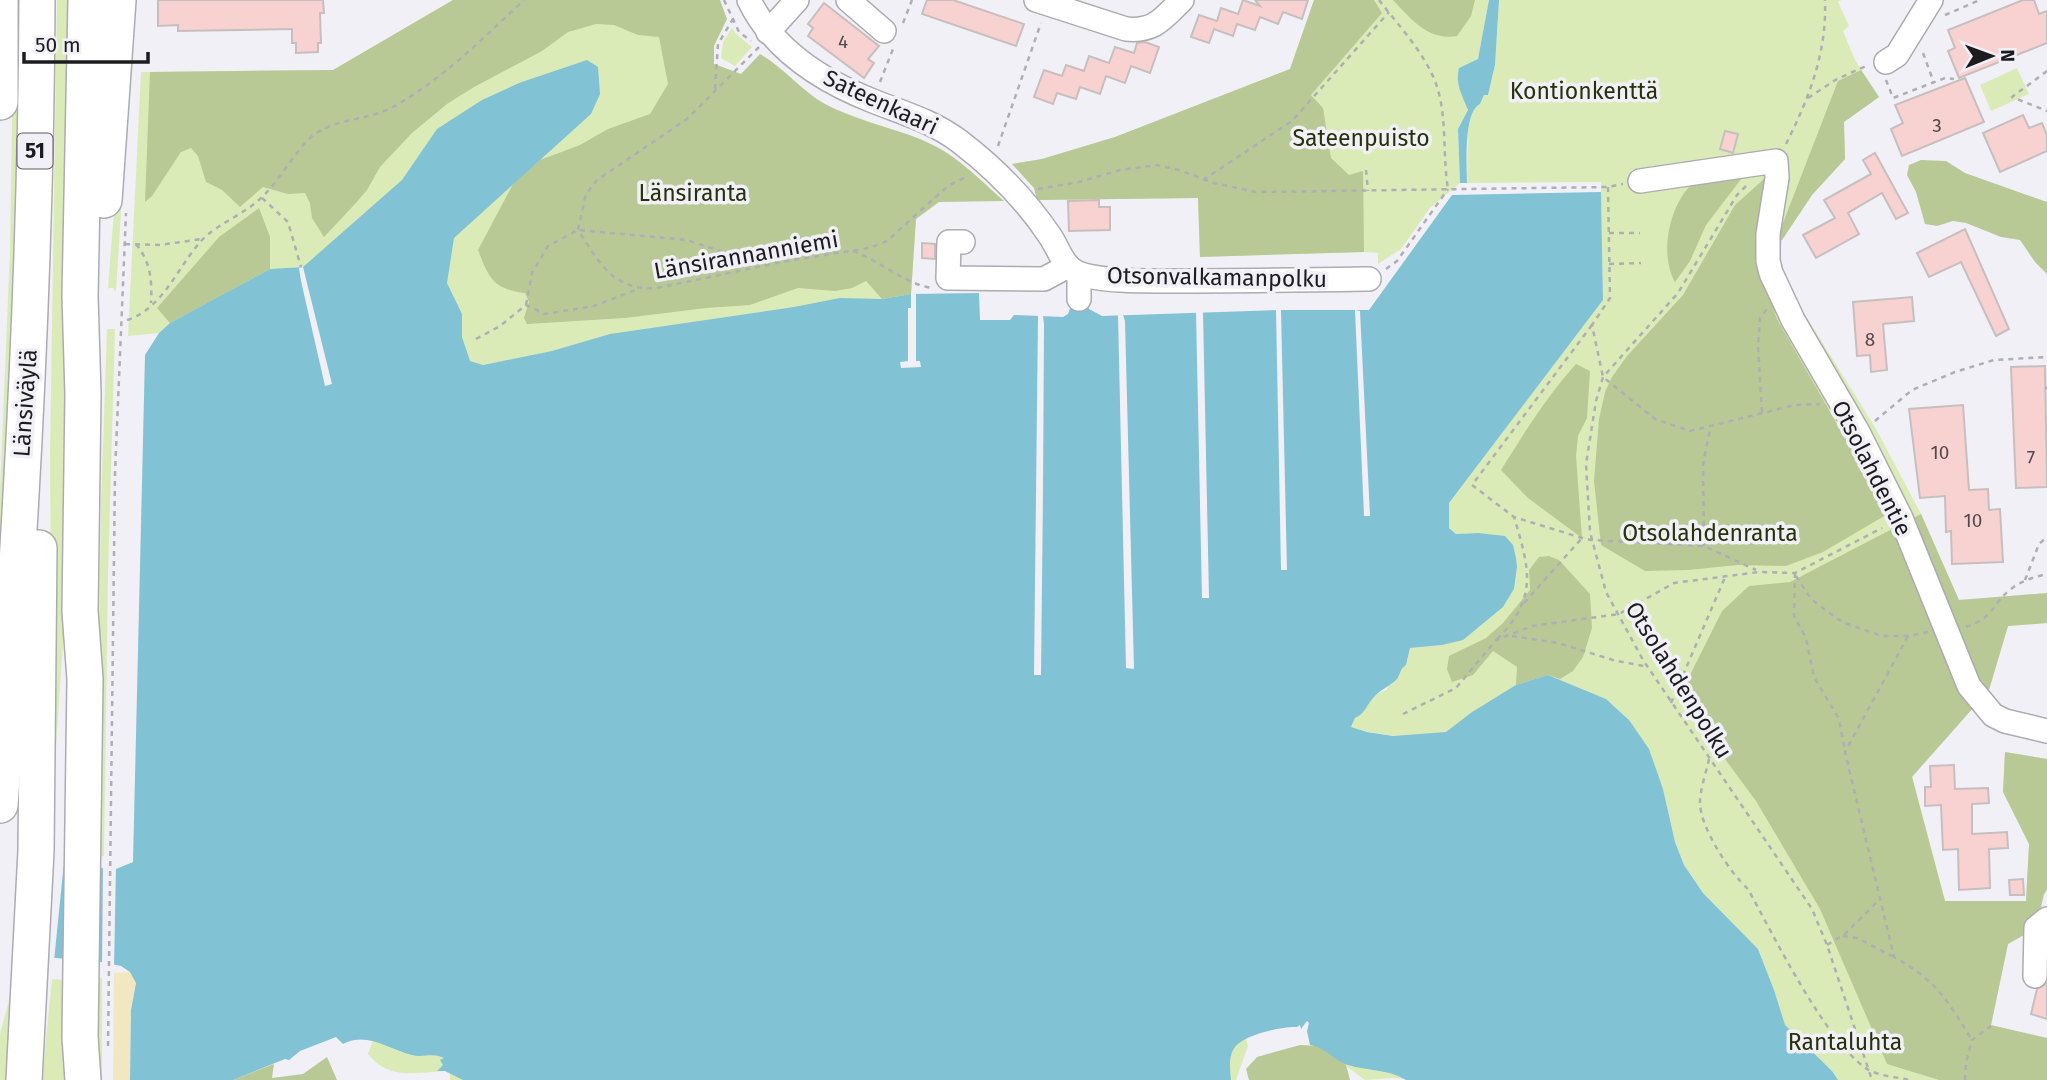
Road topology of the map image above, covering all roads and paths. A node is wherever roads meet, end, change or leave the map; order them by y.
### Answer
1 (0, 0) edge
2 (37, 0) edge
3 (86, 0) edge
4 (118, 0) edge
5 (524, 0) edge
6 (797, 0) edge
7 (848, 0) edge
8 (912, 0) edge
9 (1182, 0) edge
10 (1379, 0) edge
11 (1825, 0) edge
12 (1980, 0) edge
13 (1042, 2) edge
14 (1938, 7) edge
15 (1388, 12) junction
16 (733, 19) dead end
17 (761, 19) edge
18 (893, 35) junction
19 (1922, 47) dead end
20 (1886, 62) junction
21 (2047, 71) edge
22 (1954, 79) dead end
23 (1934, 83) junction
24 (715, 91) junction
25 (1808, 98) junction
26 (873, 101) junction
27 (0, 102) edge
28 (2047, 111) edge
29 (995, 155) dead end
30 (1776, 161) junction
31 (1366, 170) dead end
32 (969, 176) dead end
33 (1203, 180) junction
34 (1640, 181) dead end
35 (1448, 189) junction
36 (1368, 191) junction
37 (1024, 194) junction
38 (262, 198) junction
39 (578, 230) junction
40 (1609, 233) junction
41 (1640, 233) dead end
42 (203, 239) junction
43 (963, 242) dead end
44 (136, 244) junction
45 (853, 251) junction
46 (1641, 263) dead end
47 (1609, 264) junction
48 (301, 267) dead end
49 (750, 268) junction
50 (1073, 270) junction
51 (948, 278) junction
52 (1369, 279) joint
53 (638, 289) junction
54 (1780, 293) junction
55 (1079, 299) dead end
56 (32, 303) junction
57 (151, 305) junction
58 (526, 305) junction
59 (127, 320) dead end
60 (1592, 325) junction
61 (476, 339) dead end
62 (2047, 356) edge
63 (1603, 377) junction
64 (83, 394) junction
65 (1842, 404) junction
66 (1762, 412) junction
67 (1711, 425) junction
68 (1857, 432) junction
69 (1514, 517) junction
70 (1901, 518) junction
71 (2047, 537) edge
72 (1582, 538) junction
73 (1591, 540) junction
74 (1704, 546) junction
75 (1759, 572) junction
76 (1795, 573) junction
77 (2047, 574) edge
78 (1726, 575) junction
79 (2024, 581) junction
80 (1523, 604) junction
81 (1619, 614) junction
82 (1945, 631) junction
83 (1512, 635) junction
84 (1908, 636) junction
85 (1496, 640) junction
86 (1648, 667) junction
87 (1671, 703) junction
88 (1403, 714) dead end
89 (2047, 731) edge
90 (1845, 752) junction
91 (1709, 759) junction
92 (0, 806) edge
93 (71, 854) junction
94 (1880, 899) junction
95 (2047, 919) edge
96 (1841, 936) junction
97 (1827, 945) junction
98 (1895, 957) junction
99 (2035, 976) dead end
100 (95, 979) junction
101 (1991, 1026) dead end
102 (1972, 1040) junction
103 (94, 1046) junction
104 (26, 1066) edge
105 (1869, 1070) junction
106 (74, 1080) edge
107 (83, 1080) edge
108 (1872, 1080) edge
109 (1909, 1080) edge
110 (1965, 1080) edge

1 - 27 highway
2 - 56 highway, Länsiväylä / 51
3 - 64 highway
4 - 64 highway
5 - 38 path
6 - 17 street
7 - 18 street
8 - 18 path
9 - 13 street
10 - 15 path
11 - 25 path, Otsolahdenpolku
12 - 14 path
13 - 29 path
14 - 20 street
15 - 33 path
15 - 35 path
16 - 24 path
17 - 24 path
17 - 26 street, Sateenkaari
18 - 26 path
19 - 23 path
20 - 23 path
20 - 25 path
21 - 28 path
22 - 23 path
24 - 39 path
25 - 30 path, Otsolahdenpolku
26 - 37 street, Sateenkaari
30 - 34 street
30 - 54 street, Otsolahdentie
30 - 63 path, Otsolahdenpolku
31 - 36 path
32 - 45 path, Länsirannanniemi
33 - 36 path
33 - 37 path
35 - 36 path
35 - 40 path
35 - 52 path
37 - 50 street
38 - 42 path
38 - 48 path
39 - 49 path
39 - 53 path, Länsirannanniemi
39 - 58 path
40 - 41 path
40 - 47 path
42 - 44 path
42 - 57 path
43 - 51 street
44 - 57 path
44 - 93 path
45 - 49 path, Länsirannanniemi
45 - 51 path
46 - 47 path
47 - 60 path
49 - 53 path, Länsirannanniemi
50 - 51 street
50 - 52 street, Otsonvalkamanpolku
50 - 55 street
53 - 58 path
54 - 65 street, Otsolahdentie
54 - 66 path
56 - 92 highway, Länsiväylä / 51
56 - 93 highway
57 - 59 path
58 - 61 path
60 - 63 path
60 - 69 path
62 - 68 path
63 - 67 path
63 - 73 path, Otsolahdenpolku
64 - 93 highway
65 - 66 path
65 - 68 street, Otsolahdentie
66 - 67 path
67 - 74 path
68 - 70 street, Otsolahdentie
69 - 72 path
69 - 80 path
70 - 76 path
70 - 82 street, Otsolahdentie
71 - 79 path
72 - 73 path
72 - 80 path
73 - 74 path
73 - 81 path, Otsolahdenpolku
74 - 75 path
75 - 76 path
75 - 78 path
76 - 84 path
76 - 90 path
77 - 79 path
78 - 81 path
78 - 87 path
79 - 82 path
80 - 85 path
81 - 83 path
81 - 86 path, Otsolahdenpolku
82 - 84 path
82 - 89 street, Otsolahdentie
83 - 85 path
83 - 86 path
84 - 90 path
85 - 88 path
86 - 87 path, Otsolahdenpolku
87 - 91 path, Otsolahdenpolku
90 - 94 path
91 - 97 path, Otsolahdenpolku
91 - 105 path
93 - 100 highway
93 - 100 path
93 - 104 highway
94 - 96 path
94 - 98 path
95 - 99 street
96 - 97 path
96 - 98 path
97 - 105 path, Otsolahdenpolku
98 - 102 path
100 - 103 highway
100 - 103 path
101 - 102 path
102 - 110 path
103 - 106 highway
103 - 107 highway
105 - 108 path, Otsolahdenpolku
105 - 109 path

